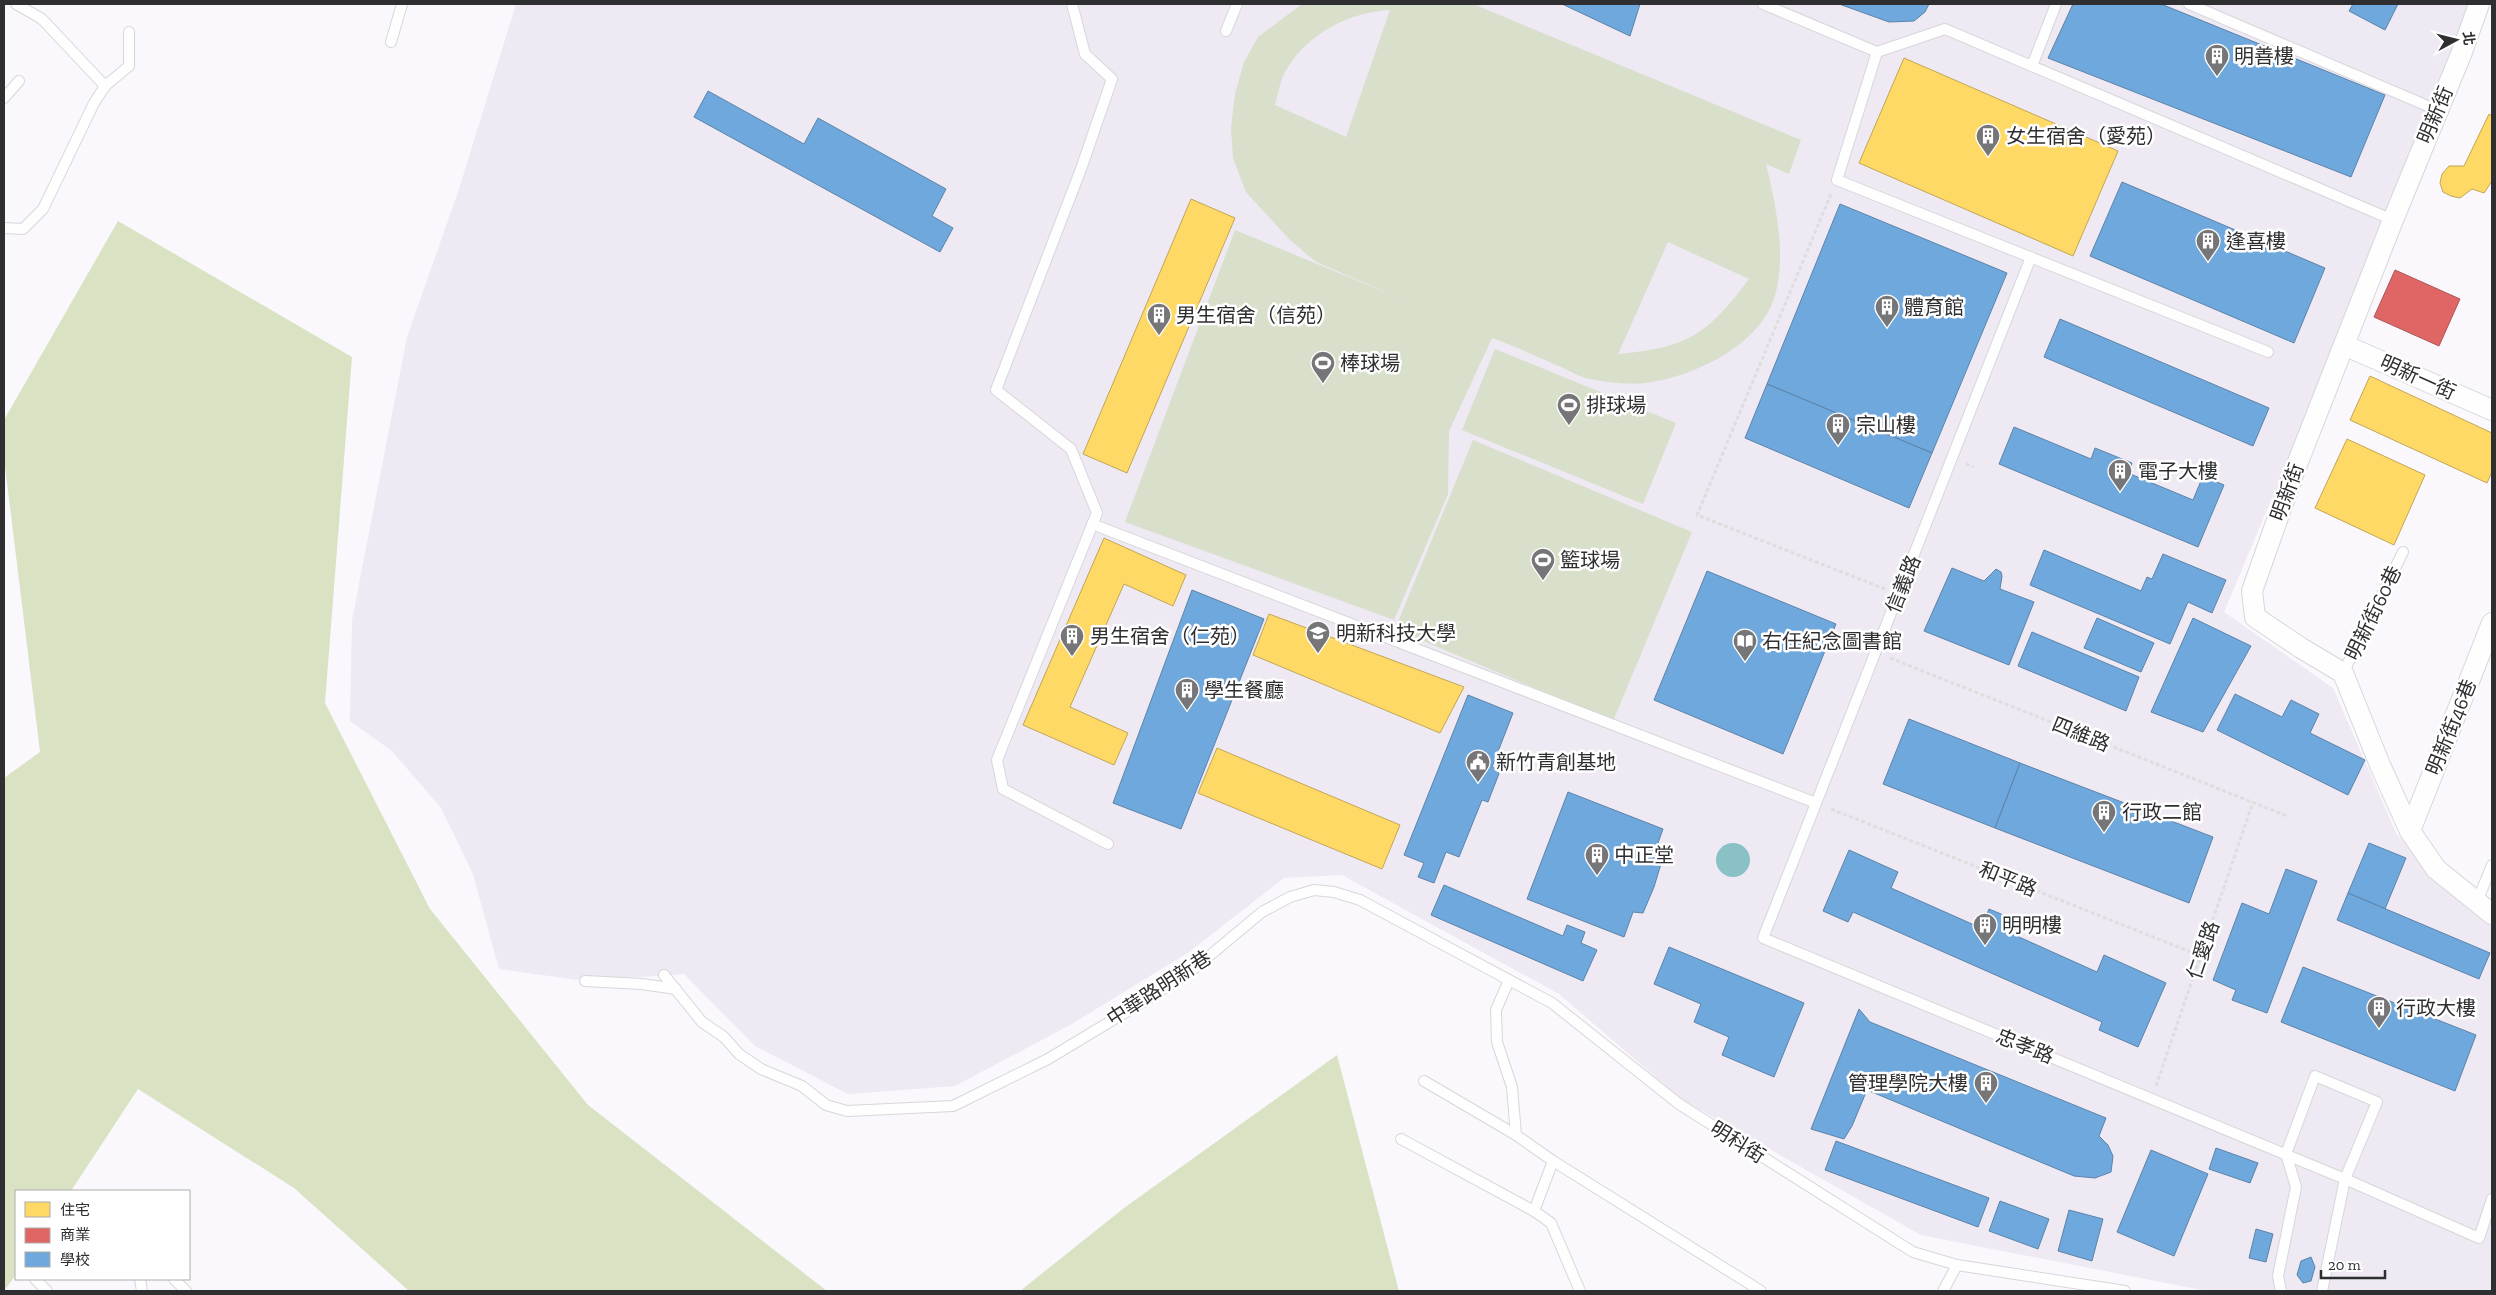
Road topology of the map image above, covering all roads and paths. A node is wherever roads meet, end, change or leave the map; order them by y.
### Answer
1 (16, 4) edge
2 (402, 4) edge
3 (1072, 4) edge
4 (1237, 4) edge
5 (1762, 4) edge
6 (2056, 4) edge
7 (2189, 4) edge
8 (2479, 4) edge
9 (1226, 31) dead end
10 (129, 32) dead end
11 (391, 42) dead end
12 (1877, 52) junction
13 (2032, 66) junction
14 (18, 81) dead end
15 (105, 86) junction
16 (4, 98) edge
17 (2437, 110) junction
18 (1837, 180) junction
19 (2393, 220) junction
20 (4, 228) edge
21 (2031, 257) junction
22 (2344, 345) junction
23 (2268, 352) dead end
24 (2492, 410) edge
25 (1092, 524) junction
26 (2403, 552) dead end
27 (1898, 594) junction
28 (2492, 623) edge
29 (1876, 652) junction
30 (2343, 673) junction
31 (2254, 802) junction
32 (1816, 803) junction
33 (2287, 816) dead end
34 (2410, 830) junction
35 (1108, 844) dead end
36 (2492, 865) edge
37 (2485, 908) edge
38 (1763, 938) joint
39 (2201, 956) junction
40 (664, 976) dead end
41 (1509, 980) junction
42 (586, 981) dead end
43 (676, 989) junction
44 (1424, 1081) dead end
45 (2152, 1098) junction
46 (1516, 1135) junction
47 (1400, 1138) dead end
48 (2286, 1154) junction
49 (1553, 1160) junction
50 (2345, 1179) junction
51 (2492, 1199) edge
52 (1534, 1211) junction
53 (1957, 1265) junction
54 (36, 1280) edge
55 (175, 1280) edge
56 (47, 1291) edge
57 (186, 1291) edge
58 (1580, 1291) edge
59 (1760, 1291) edge
60 (1943, 1291) edge
61 (2124, 1291) edge
62 (2280, 1291) edge
63 (2322, 1291) edge

1 - 15 lane
2 - 11 lane
3 - 25 lane
4 - 9 lane
5 - 12 lane
6 - 13 lane
7 - 17 lane
8 - 17 street, 明新街
10 - 15 lane
12 - 13 lane
12 - 18 lane
13 - 19 lane
14 - 16 lane
15 - 20 lane
17 - 19 street, 明新街
18 - 21 lane
18 - 27 path
19 - 22 street, 明新街
21 - 23 lane
21 - 27 lane, 信義路
22 - 24 street, 明新一街
22 - 30 street, 明新街
25 - 32 lane
25 - 35 lane
26 - 30 lane, 明新街60巷
27 - 29 lane, 信義路
28 - 34 street, 明新街46巷
29 - 31 path, 四維路
29 - 32 lane, 信義路
30 - 34 street
31 - 33 path, 四維路
31 - 39 path, 仁愛路
32 - 38 lane, 信義路
32 - 39 path, 和平路
34 - 37 street
36 - 37 lane
38 - 45 lane, 忠孝路
39 - 45 path, 仁愛路
40 - 43 lane, 中華路明新巷
41 - 43 lane, 中華路明新巷
41 - 46 lane
41 - 53 lane, 明科街
42 - 43 lane
44 - 46 lane
45 - 48 lane, 忠孝路
46 - 49 lane
47 - 52 lane
48 - 50 lane, 忠孝路
48 - 50 lane
48 - 62 lane
49 - 52 lane
49 - 59 lane
50 - 51 lane, 忠孝路
50 - 63 lane
52 - 58 lane
53 - 60 lane
53 - 61 lane
54 - 56 lane
55 - 57 lane

